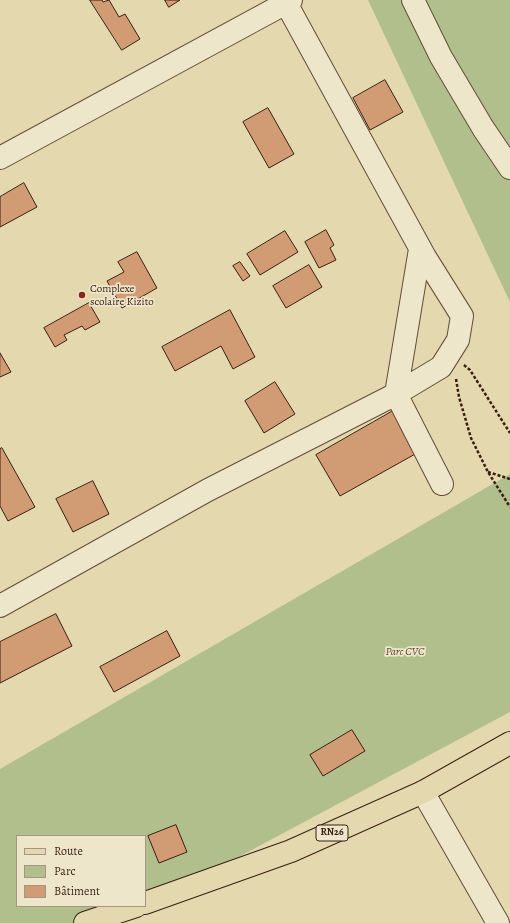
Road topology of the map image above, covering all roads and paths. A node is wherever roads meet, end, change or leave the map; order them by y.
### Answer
1 (413, 0) edge
2 (289, 1) edge
3 (0, 158) edge
4 (510, 168) edge
5 (420, 249) junction
6 (450, 353) junction
7 (396, 394) junction
8 (510, 433) edge
9 (488, 472) junction
10 (510, 479) edge
11 (442, 484) dead end
12 (510, 507) edge
13 (0, 606) edge
14 (510, 743) edge
15 (423, 792) junction
16 (146, 903) edge
17 (133, 907) edge
18 (84, 923) edge
19 (498, 923) edge

1 - 4 street
2 - 3 street
2 - 5 street
5 - 6 street
5 - 7 street
6 - 7 street
6 - 8 path
6 - 9 path
7 - 11 street
7 - 13 street
9 - 10 path
9 - 12 path
14 - 15 main road, RN26
15 - 16 main road, RN26
15 - 19 street
17 - 18 main road

